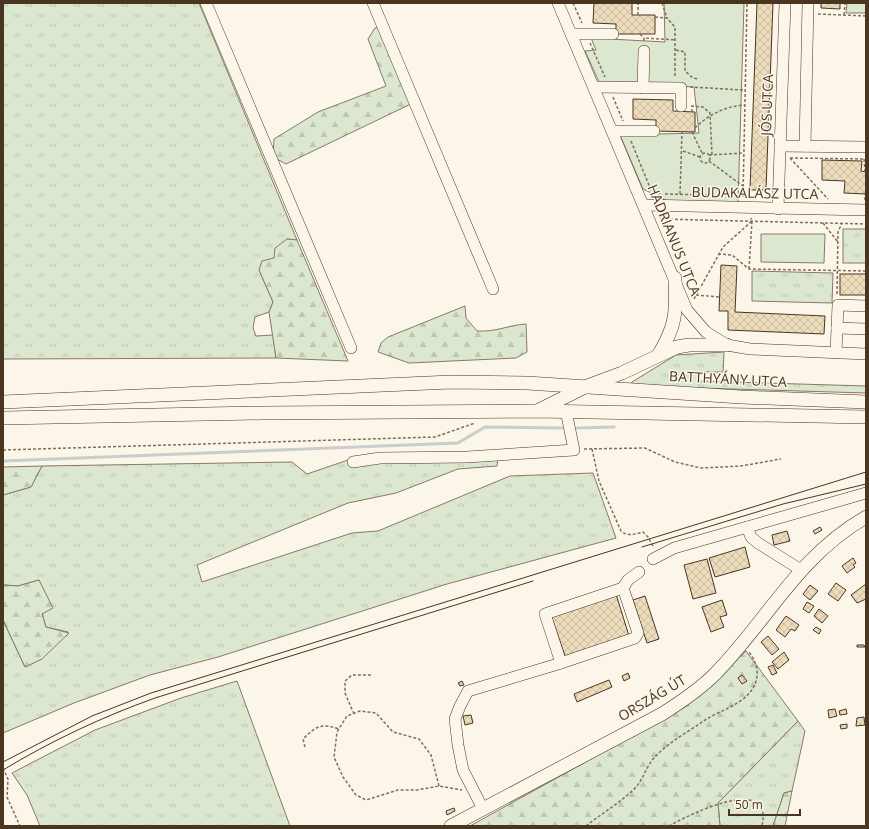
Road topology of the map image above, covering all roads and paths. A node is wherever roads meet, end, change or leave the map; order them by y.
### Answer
1 (206, 3) edge
2 (373, 3) edge
3 (558, 3) edge
4 (638, 3) edge
5 (662, 3) edge
6 (747, 3) edge
7 (785, 3) edge
8 (845, 3) edge
9 (811, 7) edge
10 (638, 14) dead end
11 (844, 15) junction
12 (655, 16) dead end
13 (866, 16) edge
14 (667, 18) junction
15 (571, 34) junction
16 (613, 34) dead end
17 (640, 34) dead end
18 (644, 38) junction
19 (676, 40) junction
20 (676, 50) junction
21 (644, 51) joint
22 (698, 79) dead end
23 (594, 87) junction
24 (643, 88) junction
25 (682, 88) junction
26 (745, 90) junction
27 (745, 105) junction
28 (687, 106) junction
29 (692, 112) dead end
30 (711, 115) junction
31 (695, 128) dead end
32 (612, 131) junction
33 (654, 131) dead end
34 (682, 131) dead end
35 (692, 132) dead end
36 (805, 146) junction
37 (866, 147) edge
38 (683, 151) junction
39 (703, 154) junction
40 (744, 154) junction
41 (784, 154) junction
42 (708, 155) junction
43 (712, 155) junction
44 (700, 157) junction
45 (865, 159) edge
46 (709, 161) junction
47 (865, 172) dead end
48 (743, 186) junction
49 (651, 190) dead end
50 (680, 194) dead end
51 (865, 194) dead end
52 (828, 199) dead end
53 (649, 205) junction
54 (865, 205) edge
55 (747, 208) junction
56 (778, 208) junction
57 (752, 222) junction
58 (823, 223) junction
59 (842, 223) junction
60 (866, 224) edge
61 (838, 242) junction
62 (718, 254) junction
63 (749, 269) junction
64 (838, 271) junction
65 (866, 271) edge
66 (675, 278) junction
67 (493, 290) dead end
68 (696, 295) junction
69 (719, 297) dead end
70 (837, 300) dead end
71 (866, 306) edge
72 (687, 310) junction
73 (837, 328) junction
74 (866, 329) edge
75 (728, 345) junction
76 (351, 348) dead end
77 (836, 352) junction
78 (660, 354) junction
79 (866, 354) edge
80 (587, 386) junction
81 (3, 402) edge
82 (866, 402) edge
83 (537, 411) junction
84 (566, 411) junction
85 (866, 417) edge
86 (3, 418) edge
87 (482, 421) dead end
88 (3, 450) edge
89 (781, 459) dead end
90 (353, 462) dead end
91 (866, 494) edge
92 (866, 517) edge
93 (748, 527) junction
94 (652, 546) dead end
95 (653, 559) dead end
96 (801, 570) junction
97 (639, 572) dead end
98 (623, 588) junction
99 (741, 644) junction
100 (561, 663) junction
101 (371, 675) dead end
102 (354, 714) junction
103 (339, 729) junction
104 (305, 747) dead end
105 (3, 768) edge
106 (439, 786) junction
107 (474, 792) junction
108 (483, 809) junction
109 (20, 826) edge
110 (451, 826) edge
111 (586, 826) edge
112 (669, 826) edge
113 (762, 826) edge

1 - 76 street
2 - 67 street
3 - 15 street, HADRIANUS UTCA
4 - 10 path
5 - 14 path
6 - 26 path
7 - 41 street, JÓS UTCA
8 - 11 path
9 - 11 path
9 - 36 street
11 - 13 path
12 - 14 path
14 - 19 path
15 - 16 street
15 - 23 street, HADRIANUS UTCA
17 - 18 path
18 - 19 path
18 - 21 path
19 - 20 path
20 - 22 path
20 - 25 path
21 - 24 street
23 - 24 street
23 - 32 street, HADRIANUS UTCA
24 - 25 street
25 - 26 path
25 - 28 street
26 - 27 path
27 - 30 path
27 - 40 path
28 - 29 path
28 - 30 path
30 - 31 path
30 - 43 path
32 - 33 street
32 - 53 street, HADRIANUS UTCA
34 - 38 path
35 - 39 path
36 - 37 street
36 - 41 street
38 - 44 path
38 - 50 path
39 - 42 path
39 - 44 path
40 - 43 path
40 - 48 path
41 - 45 path
41 - 52 path
41 - 56 street, JÓS UTCA
42 - 43 path
42 - 46 path
44 - 46 path
45 - 47 path
46 - 48 path
48 - 55 path
49 - 53 path
51 - 54 path
53 - 55 street, BUDAKALÁSZ UTCA
53 - 57 path
53 - 66 street, HADRIANUS UTCA
54 - 56 street, BUDAKALÁSZ UTCA
55 - 56 street, BUDAKALÁSZ UTCA
55 - 57 path
57 - 58 path
57 - 62 path
57 - 63 path
58 - 59 path
58 - 61 path
59 - 60 path
59 - 61 path
61 - 64 path
62 - 63 path
62 - 68 path
63 - 64 path
64 - 65 path
64 - 70 path
66 - 72 street, HADRIANUS UTCA
66 - 78 main road
68 - 69 path
68 - 72 path
71 - 73 street
72 - 75 street, HADRIANUS UTCA
73 - 74 street
73 - 77 street
75 - 77 street
75 - 78 main road
77 - 79 street
78 - 80 main road
80 - 81 main road, BATTHYÁNY UTCA
80 - 82 main road, BATTHYÁNY UTCA
80 - 83 main road
83 - 84 main road
83 - 86 main road
84 - 85 main road
84 - 90 street
87 - 88 path
89 - 94 path
91 - 93 street
92 - 96 main road, ORSZÁG ÚT
93 - 95 street
93 - 96 street
96 - 99 main road, ORSZÁG ÚT
97 - 98 street
98 - 100 street
98 - 100 street
99 - 108 main road, ORSZÁG ÚT
99 - 111 path
100 - 107 street
101 - 102 path
102 - 103 path
102 - 106 path
103 - 104 path
103 - 106 path
105 - 109 path
106 - 107 path
107 - 108 street
108 - 110 main road, ORSZÁG ÚT
112 - 113 path

